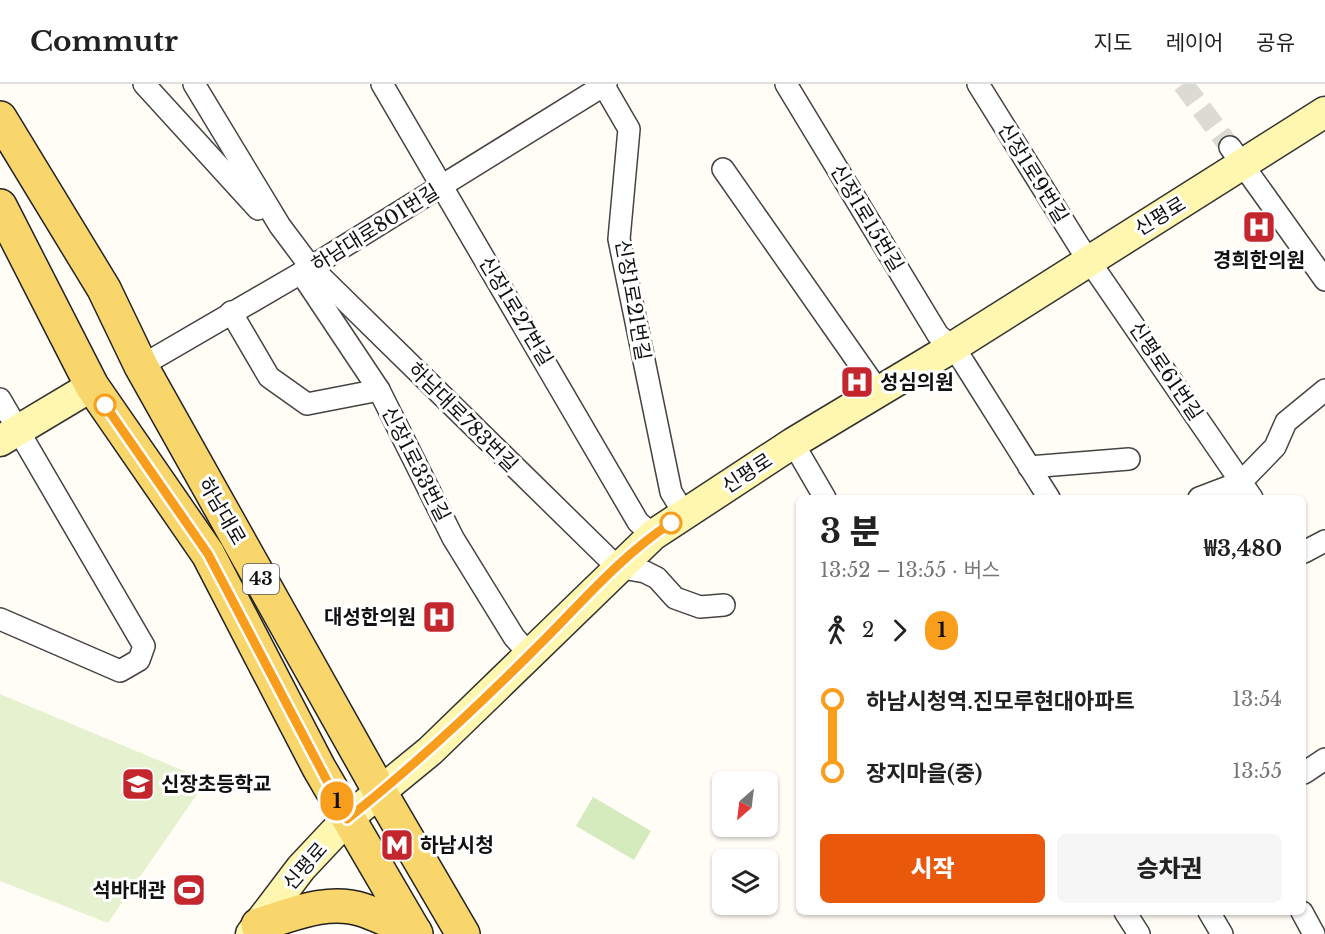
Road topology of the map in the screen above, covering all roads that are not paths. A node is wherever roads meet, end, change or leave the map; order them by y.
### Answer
1 (144, 84) edge
2 (194, 84) edge
3 (382, 84) edge
4 (786, 84) edge
5 (978, 84) edge
6 (605, 85) edge
7 (581, 91) edge
8 (1325, 112) edge
9 (0, 118) edge
10 (1237, 156) junction
11 (723, 169) dead end
12 (441, 187) junction
13 (0, 206) edge
14 (280, 226) junction
15 (1089, 261) junction
16 (306, 270) junction
17 (1325, 279) edge
18 (231, 312) junction
19 (953, 347) junction
20 (141, 366) junction
21 (92, 386) junction
22 (379, 390) junction
23 (1325, 390) edge
24 (879, 392) junction
25 (0, 399) edge
26 (9, 435) edge
27 (793, 443) junction
28 (1129, 459) dead end
29 (1029, 467) junction
30 (1246, 490) edge
31 (823, 495) edge
32 (1046, 495) edge
33 (1217, 495) edge
34 (685, 514) junction
35 (653, 535) junction
36 (1325, 541) edge
37 (1306, 551) edge
38 (616, 567) junction
39 (724, 605) dead end
40 (0, 619) edge
41 (530, 655) junction
42 (1325, 759) edge
43 (1306, 772) edge
44 (380, 792) junction
45 (347, 819) junction
46 (1127, 915) edge
47 (1304, 915) edge
48 (254, 929) edge
49 (416, 933) edge
50 (463, 934) edge
51 (1139, 934) edge
52 (1314, 934) edge

1 - 14 street
2 - 14 street, 신장1로33번길
3 - 12 street, 신장1로27번길
4 - 19 street, 신장1로15번길
5 - 15 street, 신장1로9번길
6 - 7 street, 하남대로801번길
6 - 34 street, 신장1로21번길
7 - 12 street, 하남대로801번길
8 - 10 street, 신평로
9 - 20 main road, 하남대로 / 43
10 - 15 street, 신평로
10 - 17 street
11 - 24 street
12 - 16 street, 하남대로801번길
12 - 35 street, 신장1로27번길
13 - 21 main road, 하남대로 / 43
14 - 16 street, 신장1로33번길
15 - 19 street, 신평로
15 - 30 street, 신평로61번길
16 - 18 street, 하남대로801번길
16 - 22 street, 신장1로33번길
16 - 38 street, 하남대로783번길
18 - 20 street, 하남대로801번길
18 - 22 street
19 - 24 street, 신평로
19 - 29 street, 신장1로15번길
20 - 44 main road, 하남대로 / 43
21 - 26 street
21 - 45 main road, 하남대로 / 43
22 - 41 street, 신장1로33번길
23 - 30 street
24 - 27 street, 신평로
25 - 26 street
26 - 40 street
27 - 31 street
27 - 34 street, 신평로
28 - 29 street
29 - 32 street, 신장1로15번길
30 - 33 street
34 - 35 street, 신평로
35 - 38 street, 신평로
36 - 37 street
38 - 39 street
38 - 41 street, 신평로
41 - 44 street, 신평로
42 - 43 street
44 - 45 street, 신평로
44 - 50 main road, 하남대로 / 43
45 - 48 street, 신평로
45 - 49 main road, 하남대로 / 43
46 - 51 street
47 - 52 street
48 - 49 main road

